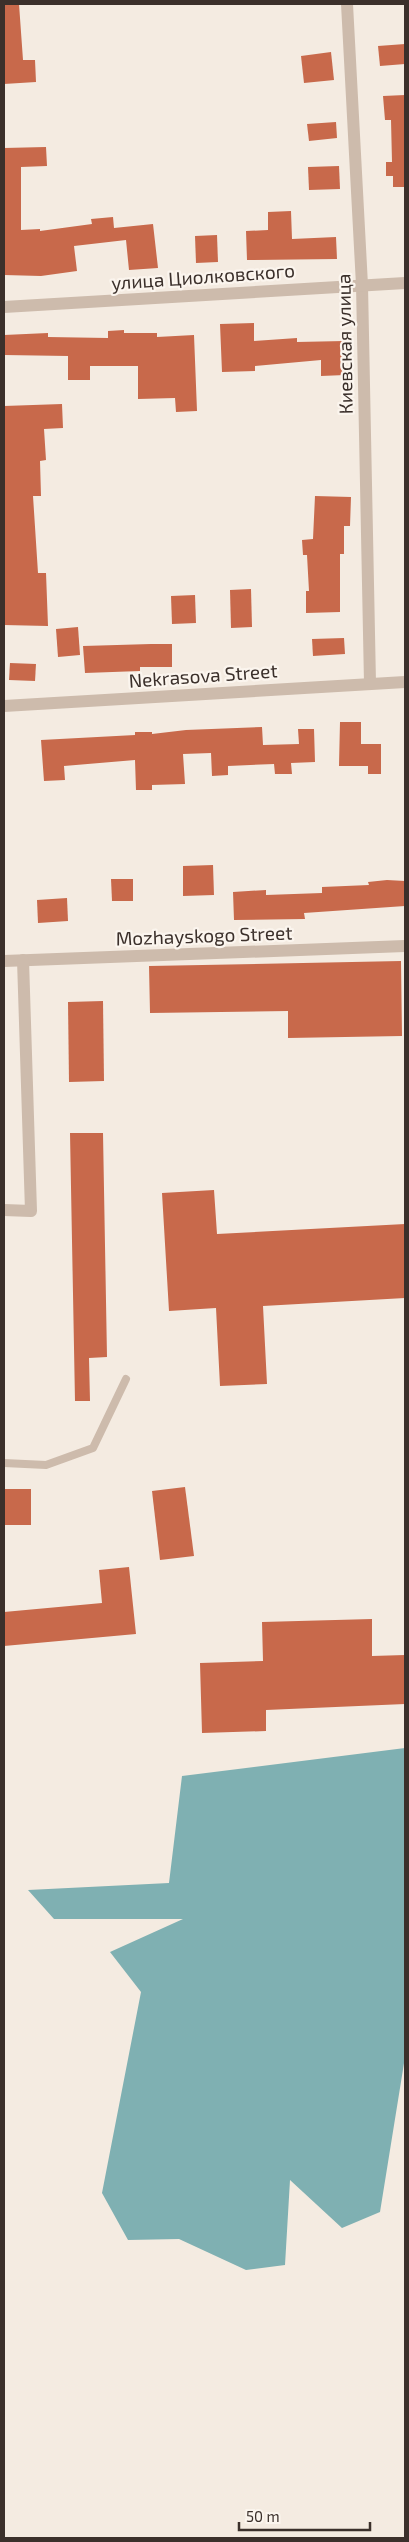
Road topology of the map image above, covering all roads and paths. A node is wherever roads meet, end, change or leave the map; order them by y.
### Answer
1 (347, 4) edge
2 (405, 283) edge
3 (362, 285) junction
4 (4, 307) edge
5 (405, 682) edge
6 (370, 683) junction
7 (4, 706) edge
8 (405, 946) edge
9 (23, 960) junction
10 (4, 961) edge
11 (4, 1210) edge
12 (126, 1379) dead end
13 (4, 1463) edge

1 - 3 street, Киевская улица
2 - 3 street, улица Циолковского
3 - 4 street, улица Циолковского
3 - 6 street, Киевская улица
5 - 6 street, Nekrasova Street
6 - 7 street, Nekrasova Street
8 - 9 street, Mozhayskogo Street
9 - 10 street, Mozhayskogo Street
9 - 11 street
12 - 13 lane

